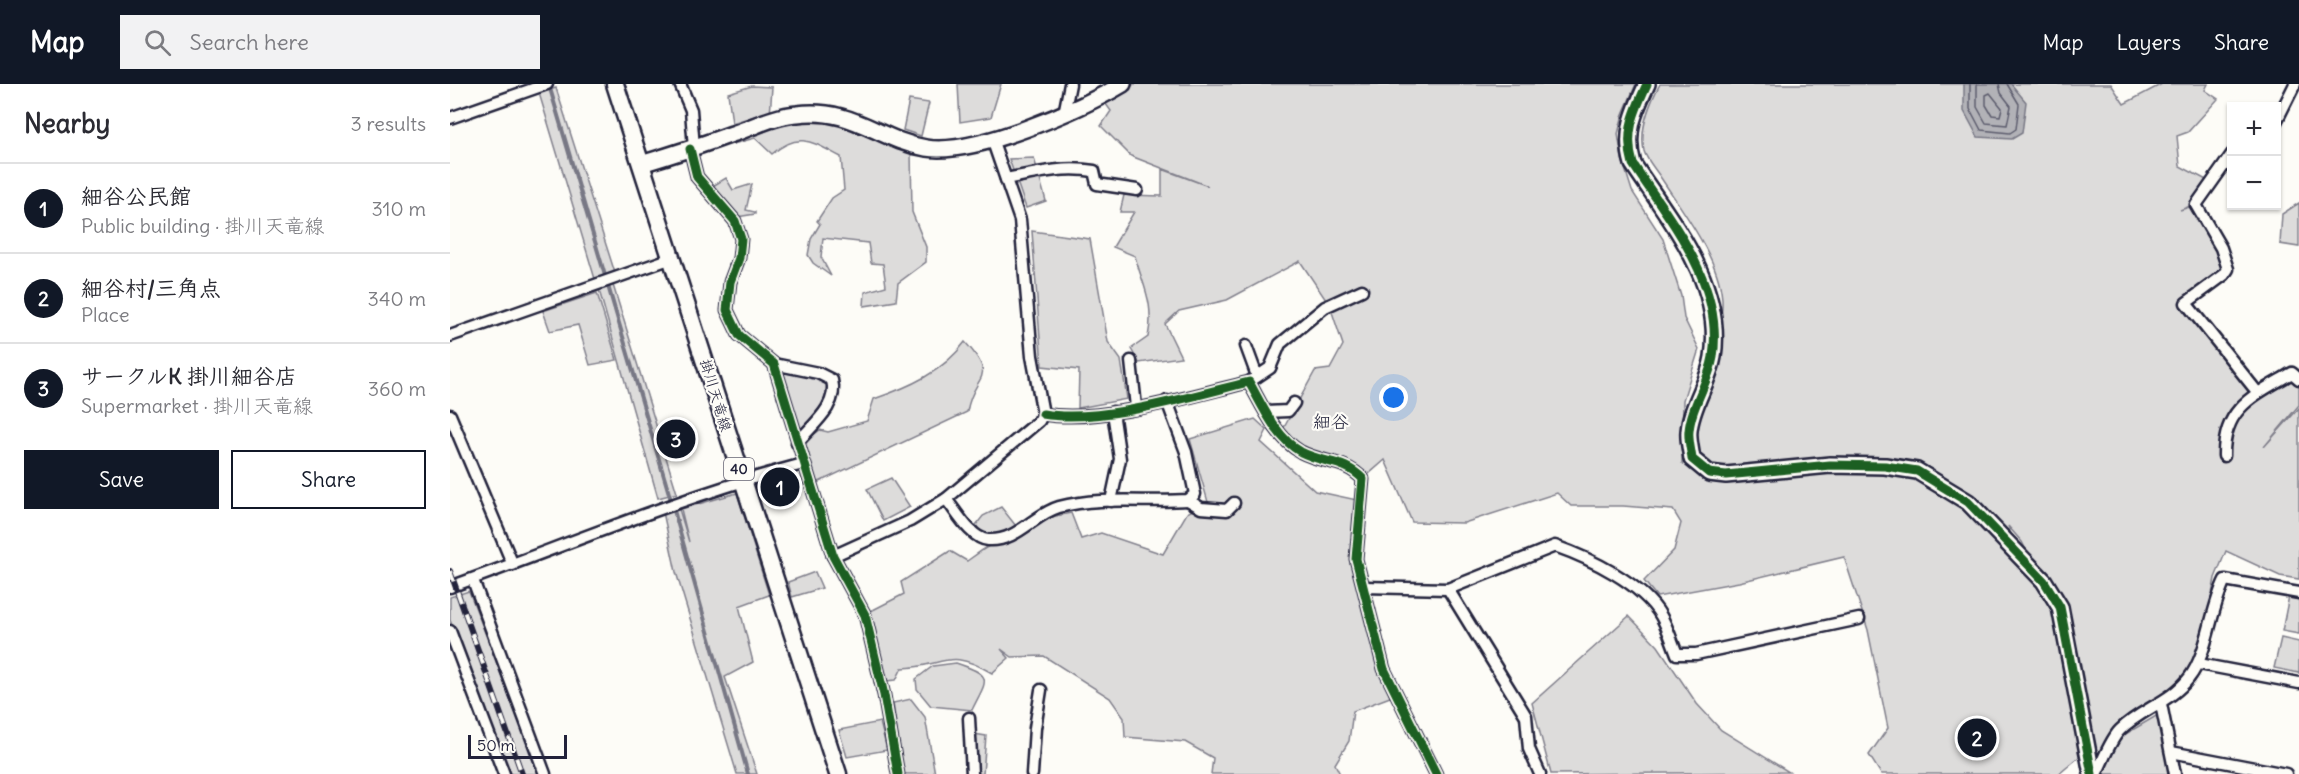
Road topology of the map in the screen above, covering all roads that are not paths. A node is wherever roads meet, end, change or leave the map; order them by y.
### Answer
1 (615, 84) edge
2 (680, 84) edge
3 (1070, 84) edge
4 (1122, 84) edge
5 (1647, 84) edge
6 (2295, 84) edge
7 (543, 85) edge
8 (1064, 114) junction
9 (2281, 114) edge
10 (450, 118) edge
11 (992, 139) junction
12 (692, 148) junction
13 (2231, 156) edge
14 (641, 164) junction
15 (1006, 179) junction
16 (1137, 190) dead end
17 (672, 258) junction
18 (1362, 290) dead end
19 (450, 336) edge
20 (1246, 346) dead end
21 (1131, 361) dead end
22 (774, 364) junction
23 (1253, 379) junction
24 (2299, 379) edge
25 (2258, 393) junction
26 (1167, 401) junction
27 (1294, 403) dead end
28 (1136, 407) junction
29 (1113, 412) junction
30 (1266, 412) junction
31 (1043, 414) junction
32 (450, 415) edge
33 (797, 443) junction
34 (2224, 456) dead end
35 (803, 464) junction
36 (743, 480) junction
37 (946, 499) junction
38 (1188, 500) junction
39 (1111, 501) junction
40 (1234, 503) dead end
41 (833, 556) junction
42 (513, 565) junction
43 (473, 580) junction
44 (450, 587) edge
45 (1364, 587) junction
46 (1448, 589) junction
47 (2299, 593) edge
48 (1859, 619) dead end
49 (450, 631) edge
50 (2199, 664) junction
51 (2299, 683) edge
52 (1041, 690) dead end
53 (2161, 704) junction
54 (969, 718) dead end
55 (2171, 752) junction
56 (2274, 773) edge
57 (504, 774) edge
58 (545, 774) edge
59 (838, 774) edge
60 (898, 774) edge
61 (972, 774) edge
62 (1032, 774) edge
63 (1436, 774) edge
64 (1540, 774) edge
65 (2094, 774) edge
66 (2175, 774) edge
67 (2286, 774) edge

1 - 14 main road, 掛川天竜線 / 40
2 - 12 street
3 - 8 street
4 - 8 street
5 - 65 street
6 - 9 street
7 - 10 street
8 - 11 street
11 - 12 street
11 - 15 street
12 - 14 street
12 - 22 street
13 - 25 street
14 - 17 main road, 掛川天竜線 / 40
15 - 16 street
15 - 31 street
17 - 19 street
17 - 36 main road, 掛川天竜線 / 40
18 - 23 street
20 - 23 street
21 - 28 street
22 - 33 street
22 - 33 street
23 - 26 street
23 - 30 street
24 - 25 street
25 - 34 street
26 - 28 street
26 - 38 street
27 - 30 street
28 - 29 street
29 - 31 street
29 - 39 street
30 - 45 street
31 - 37 street
32 - 42 street
33 - 35 street
35 - 36 street
35 - 41 street
36 - 42 street
36 - 59 main road, 掛川天竜線 / 40
37 - 39 street
37 - 41 street
38 - 39 street
38 - 40 street
41 - 60 street
42 - 43 street
43 - 44 street
43 - 58 street
45 - 46 street
45 - 63 street
46 - 48 street
46 - 64 street
47 - 50 street
49 - 57 street
50 - 51 street
50 - 53 street
52 - 62 street
53 - 55 street
53 - 65 street
54 - 61 street
55 - 56 street
55 - 66 street
56 - 67 street

